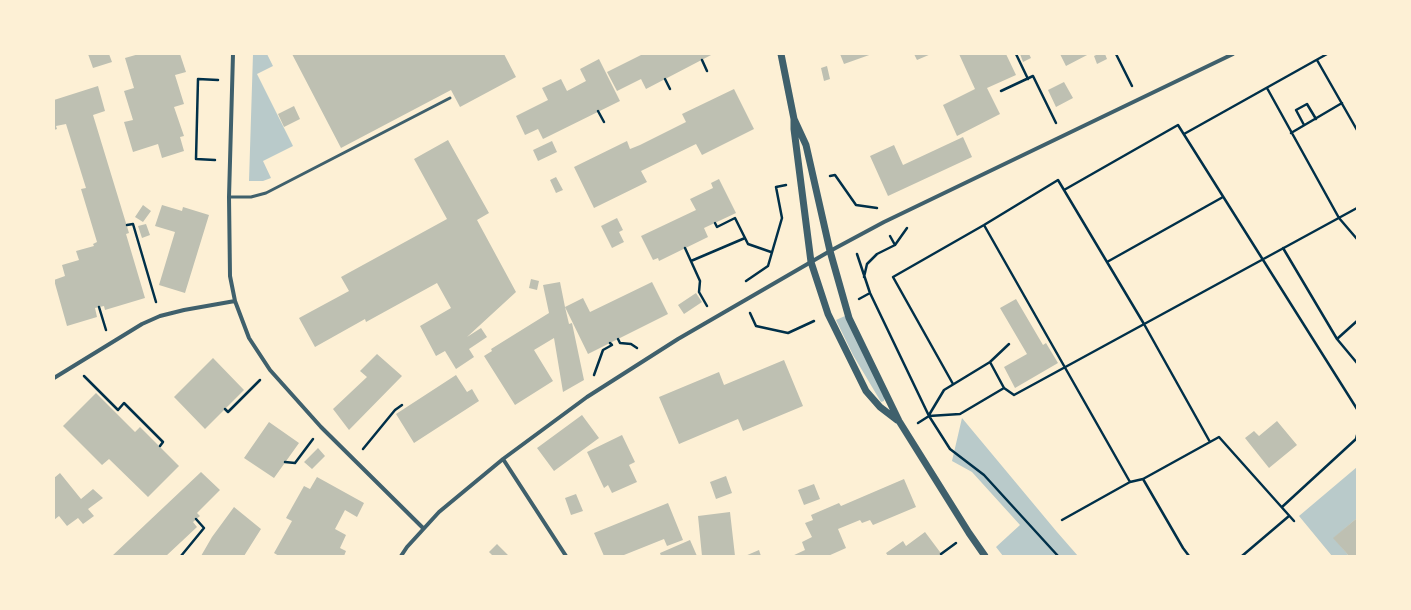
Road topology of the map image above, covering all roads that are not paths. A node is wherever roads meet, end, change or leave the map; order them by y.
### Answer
1 (233, 54) edge
2 (781, 54) edge
3 (1233, 54) edge
4 (450, 98) dead end
5 (794, 119) junction
6 (229, 197) junction
7 (830, 251) junction
8 (812, 262) junction
9 (235, 301) junction
10 (54, 378) edge
11 (899, 421) junction
12 (503, 459) junction
13 (423, 528) junction
14 (401, 556) edge
15 (566, 556) edge
16 (985, 556) edge

1 - 6 street
2 - 5 street
3 - 7 street
4 - 6 lane
5 - 7 street
5 - 8 street
6 - 9 street
7 - 8 street
7 - 11 street
8 - 11 street
8 - 12 street
9 - 10 street
9 - 13 street
11 - 16 street
12 - 13 street
12 - 15 street
13 - 14 street

